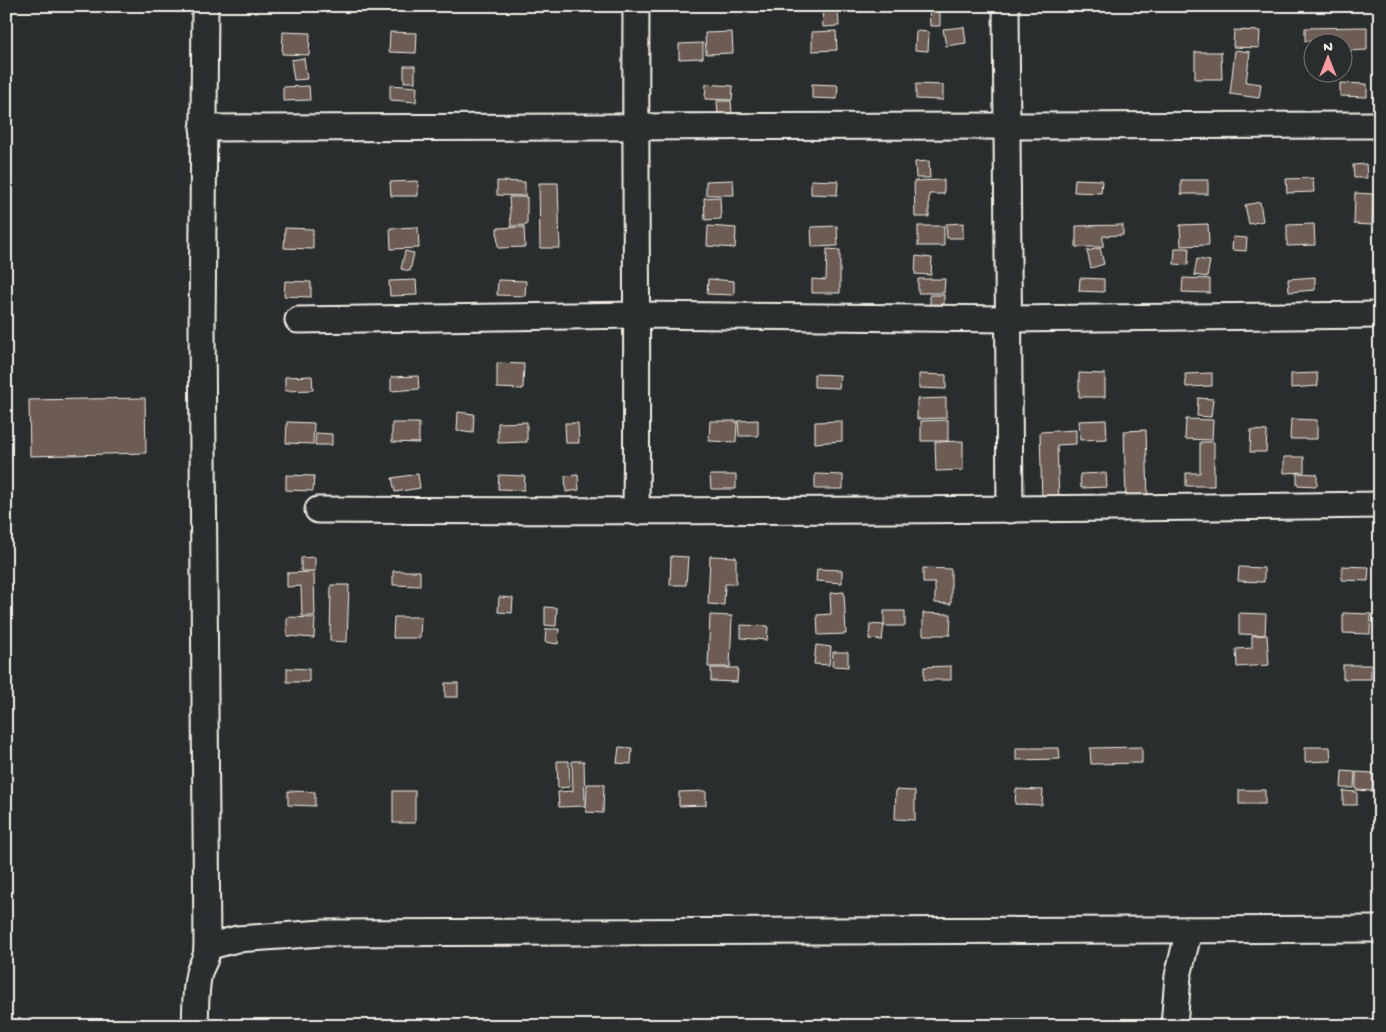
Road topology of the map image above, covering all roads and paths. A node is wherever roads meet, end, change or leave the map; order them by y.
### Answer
1 (205, 6) edge
2 (636, 6) edge
3 (1006, 6) edge
4 (1380, 125) edge
5 (1006, 127) junction
6 (203, 128) junction
7 (635, 128) junction
8 (638, 315) junction
9 (1380, 315) edge
10 (1007, 319) junction
11 (298, 320) dead end
12 (1380, 505) edge
13 (318, 510) dead end
14 (1010, 510) junction
15 (636, 512) junction
16 (1380, 929) edge
17 (1189, 930) junction
18 (207, 947) junction
19 (195, 1026) edge
20 (1174, 1026) edge

1 - 6 street
2 - 7 street
3 - 5 street
4 - 5 street
5 - 7 street
5 - 10 street
6 - 7 street
6 - 18 street
7 - 8 street
8 - 10 street
8 - 11 street
8 - 15 street
9 - 10 street
10 - 14 street
12 - 14 street
13 - 15 street
14 - 15 street
16 - 17 street
17 - 18 street
17 - 20 street
18 - 19 street

